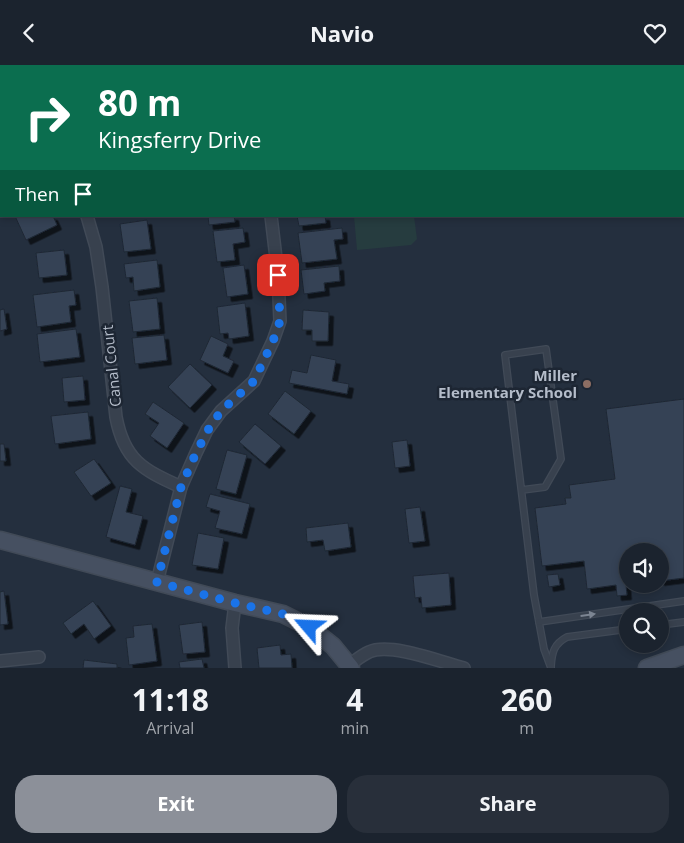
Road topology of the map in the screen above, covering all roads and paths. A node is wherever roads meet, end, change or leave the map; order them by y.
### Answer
1 (87, 217) edge
2 (270, 217) edge
3 (181, 487) junction
4 (522, 490) junction
5 (0, 540) edge
6 (157, 582) junction
7 (684, 601) edge
8 (235, 603) junction
9 (539, 622) junction
10 (684, 622) edge
11 (669, 624) edge
12 (619, 630) edge
13 (684, 655) edge
14 (39, 657) dead end
15 (0, 661) edge
16 (350, 667) edge
17 (235, 668) edge
18 (464, 668) edge
19 (551, 668) edge
20 (647, 668) edge

1 - 3 street, Canal Court
2 - 3 street
3 - 6 street
4 - 4 lane
4 - 9 lane
5 - 6 street
6 - 8 street
9 -> 7 lane
8 - 16 street
8 - 17 street
9 - 19 lane
10 - 11 lane
12 - 19 lane
13 - 20 street
14 - 15 street
16 - 18 street

